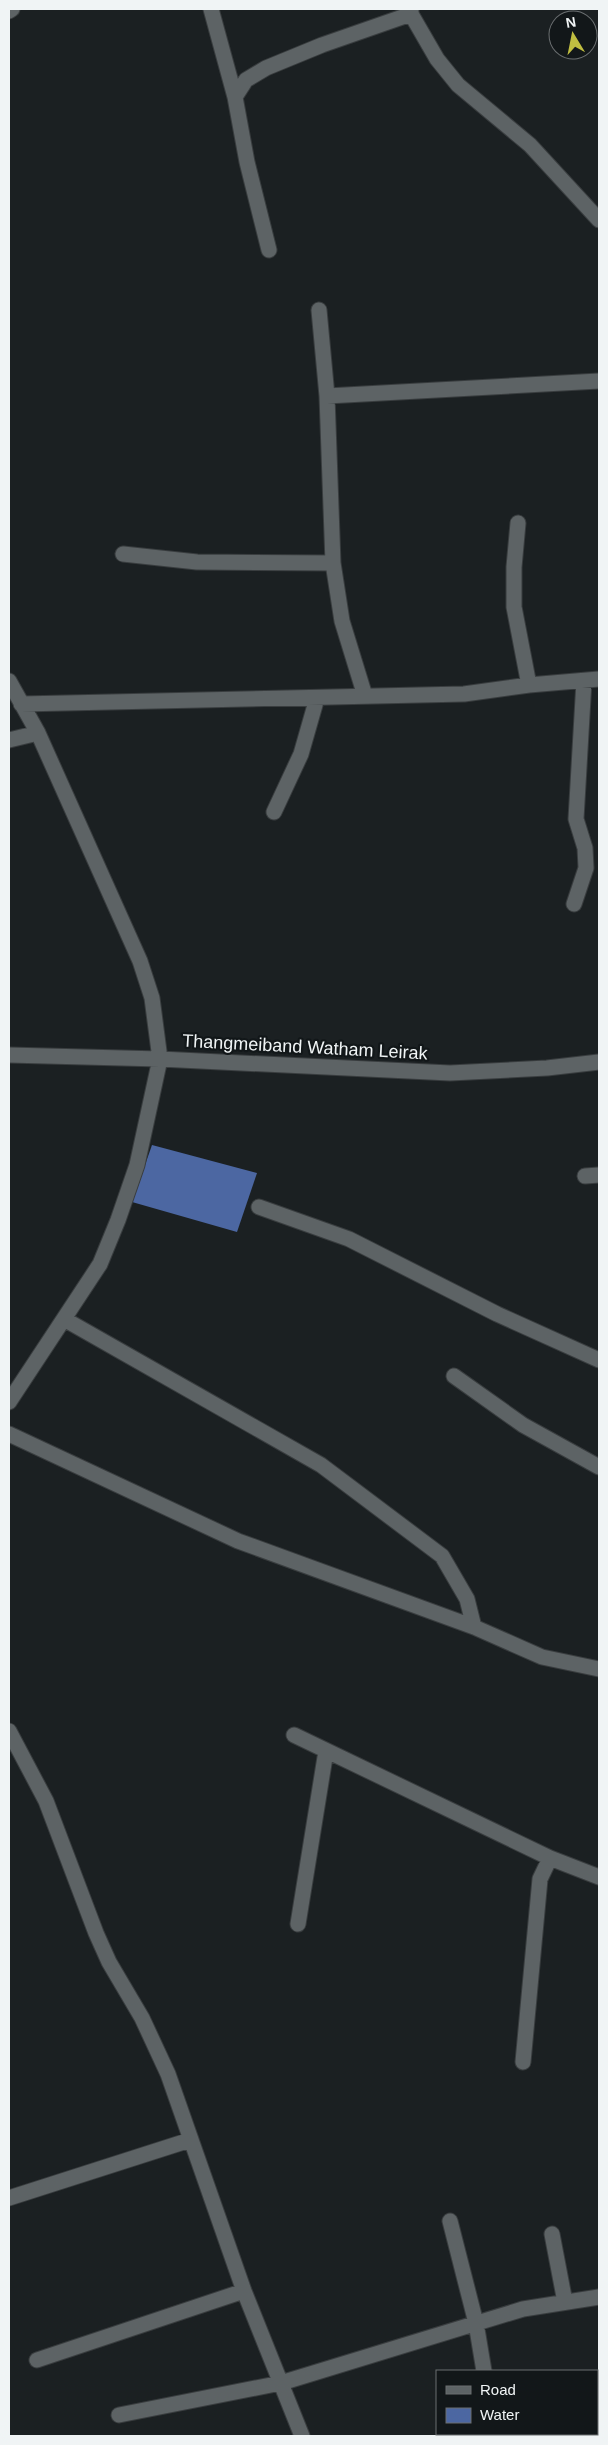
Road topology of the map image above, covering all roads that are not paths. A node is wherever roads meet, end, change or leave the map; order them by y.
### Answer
1 (12, 9) edge
2 (211, 9) edge
3 (9, 11) edge
4 (411, 11) edge
5 (235, 97) junction
6 (599, 220) edge
7 (269, 250) dead end
8 (319, 310) dead end
9 (599, 381) edge
10 (327, 396) junction
11 (518, 523) dead end
12 (123, 554) dead end
13 (333, 563) junction
14 (599, 679) edge
15 (9, 681) edge
16 (584, 681) junction
17 (529, 685) junction
18 (365, 696) junction
19 (317, 698) junction
20 (21, 704) junction
21 (38, 733) junction
22 (9, 740) edge
23 (274, 812) dead end
24 (574, 904) dead end
25 (9, 1055) edge
26 (160, 1059) junction
27 (599, 1062) edge
28 (259, 1207) dead end
29 (64, 1320) junction
30 (599, 1360) edge
31 (454, 1376) dead end
32 (9, 1402) edge
33 (9, 1434) edge
34 (599, 1467) edge
35 (474, 1627) junction
36 (599, 1669) edge
37 (9, 1731) edge
38 (294, 1735) dead end
39 (326, 1751) junction
40 (550, 1858) junction
41 (599, 1877) edge
42 (298, 1924) dead end
43 (523, 2062) dead end
44 (190, 2140) junction
45 (9, 2198) edge
46 (450, 2221) dead end
47 (552, 2234) dead end
48 (244, 2291) junction
49 (599, 2297) edge
50 (564, 2302) junction
51 (476, 2323) junction
52 (37, 2360) dead end
53 (484, 2370) edge
54 (281, 2383) junction
55 (119, 2415) dead end
56 (302, 2436) edge

1 - 3 street
2 - 5 street
4 - 5 street
4 - 6 street
5 - 7 street
8 - 10 street
9 - 10 street
10 - 13 street
11 - 17 street
12 - 13 street
13 - 18 street
14 - 16 street
15 - 20 street
16 - 17 street
16 - 24 street
17 - 18 street
18 - 19 street
19 - 20 street
19 - 23 street
20 - 21 street
21 - 22 street
21 - 26 street
25 - 26 street, Thangmeiband Watham Leirak
26 - 27 street, Thangmeiband Watham Leirak
26 - 29 street
28 - 30 street
29 - 32 street
29 - 35 street
31 - 34 street
33 - 35 street
35 - 36 street
37 - 44 street
38 - 39 street
39 - 40 street
39 - 42 street
40 - 41 street
40 - 43 street
44 - 45 street
44 - 48 street
46 - 51 street
47 - 50 street
48 - 52 street
48 - 54 street
49 - 50 street
50 - 51 street
51 - 53 street
51 - 54 street
54 - 55 street
54 - 56 street

